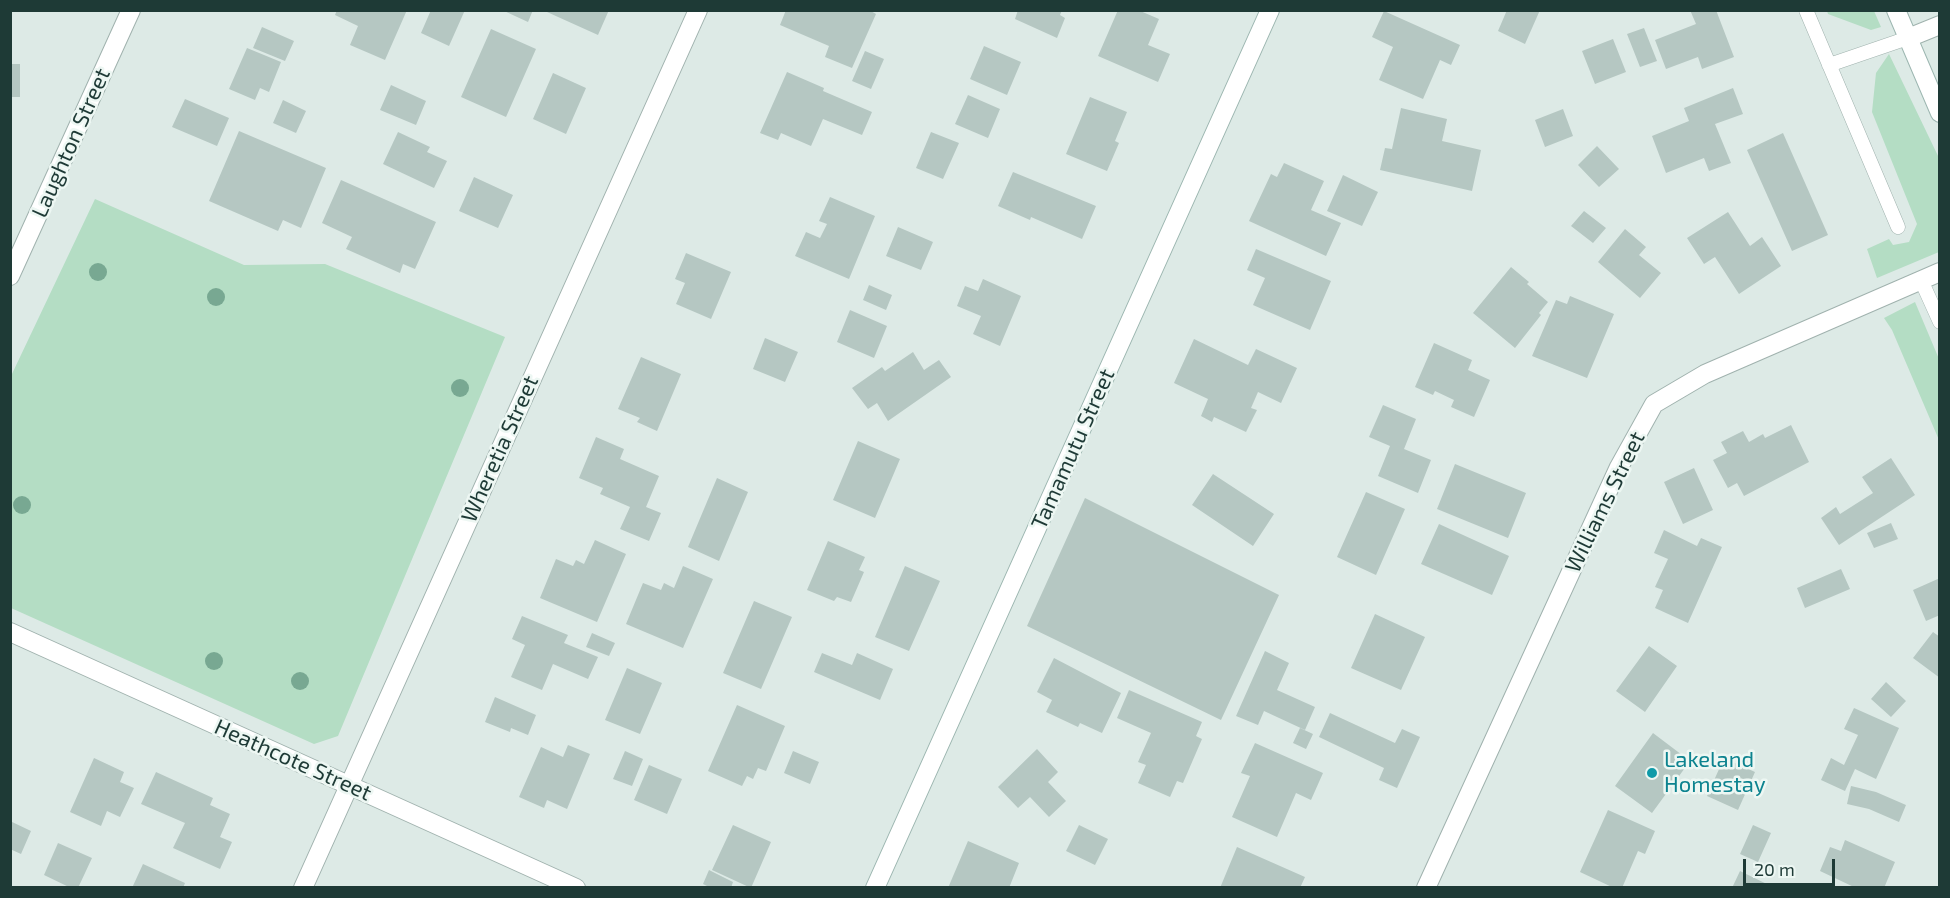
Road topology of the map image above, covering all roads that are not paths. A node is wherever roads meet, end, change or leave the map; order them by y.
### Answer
1 (131, 10) edge
2 (698, 10) edge
3 (1270, 10) edge
4 (1806, 10) edge
5 (1896, 10) edge
6 (1940, 25) edge
7 (1908, 38) junction
8 (1829, 65) junction
9 (1940, 113) edge
10 (1898, 227) dead end
11 (1940, 272) edge
12 (10, 276) edge
13 (1921, 280) junction
14 (1940, 322) edge
15 (10, 632) edge
16 (349, 786) junction
17 (303, 888) edge
18 (576, 888) edge
19 (875, 888) edge
20 (1426, 888) edge

1 - 12 street, Laughton Street
2 - 16 street, Wheretia Street
3 - 19 street, Tamamutu Street
4 - 8 lane
5 - 7 street
6 - 7 street
7 - 8 lane
7 - 9 street
8 - 10 lane
11 - 13 street, Williams Street
13 - 14 lane
13 - 20 street, Williams Street
15 - 16 street, Heathcote Street
16 - 17 street, Wheretia Street
16 - 18 street, Heathcote Street

